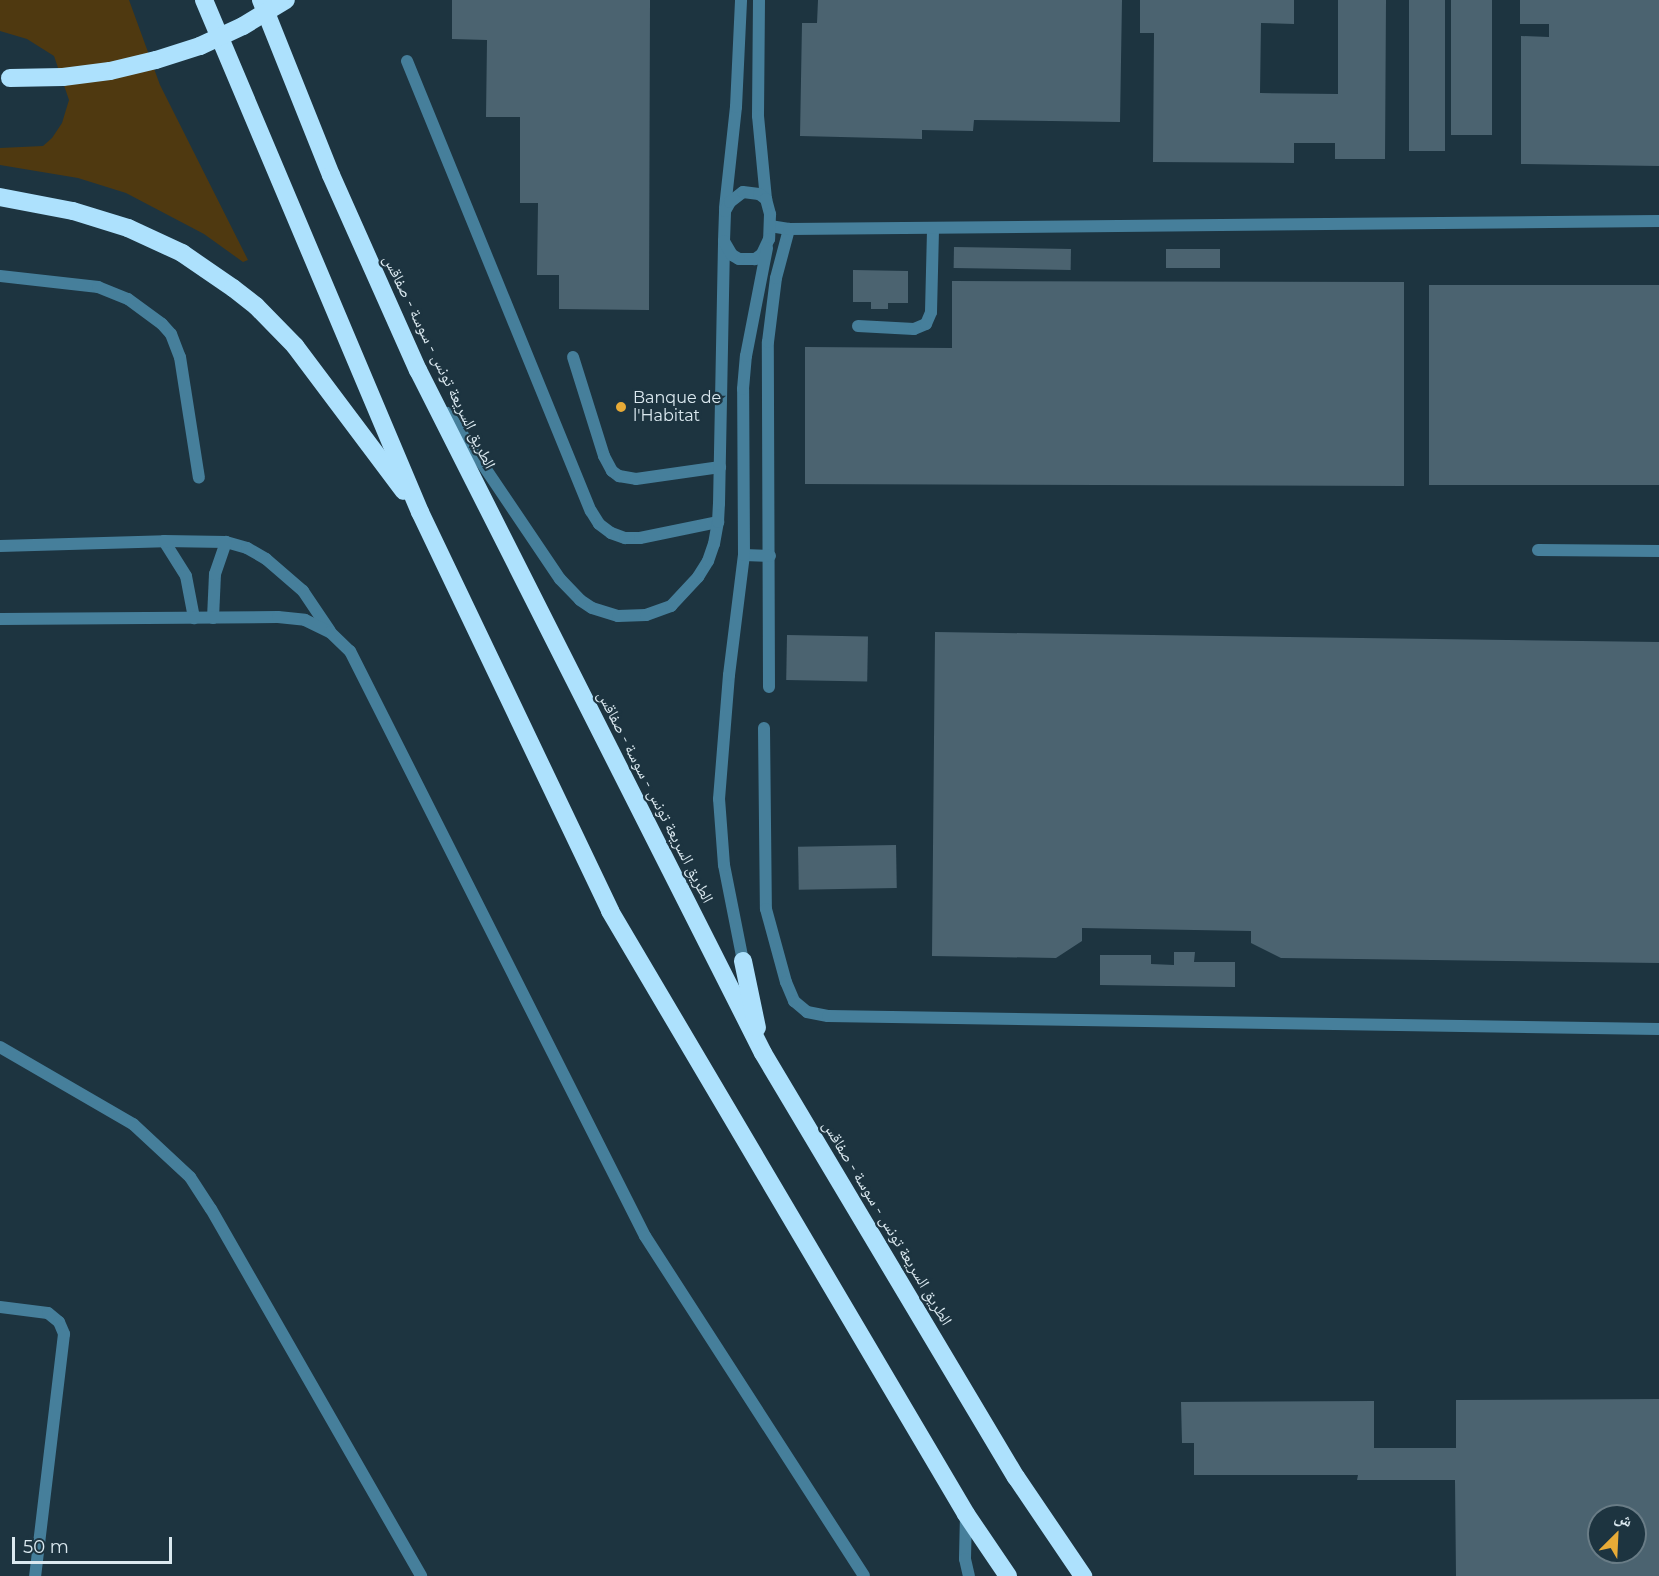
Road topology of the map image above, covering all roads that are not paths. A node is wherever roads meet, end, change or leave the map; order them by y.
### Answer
1 (204, 0) edge
2 (261, 0) edge
3 (286, 0) edge
4 (741, 0) edge
5 (759, 0) edge
6 (407, 61) dead end
7 (5, 78) edge
8 (0, 197) edge
9 (766, 199) junction
10 (725, 211) junction
11 (1659, 221) edge
12 (770, 226) junction
13 (933, 228) junction
14 (789, 229) junction
15 (724, 241) junction
16 (767, 247) junction
17 (0, 276) edge
18 (858, 326) dead end
19 (573, 357) dead end
20 (418, 370) junction
21 (720, 466) junction
22 (199, 478) dead end
23 (420, 512) junction
24 (718, 522) junction
25 (164, 541) junction
26 (226, 542) junction
27 (0, 546) edge
28 (1538, 550) dead end
29 (1659, 551) edge
30 (744, 555) junction
31 (770, 556) junction
32 (194, 618) junction
33 (213, 618) junction
34 (0, 619) edge
35 (330, 632) junction
36 (769, 687) dead end
37 (764, 728) dead end
38 (743, 961) joint
39 (1659, 1029) edge
40 (0, 1047) edge
41 (763, 1053) junction
42 (0, 1307) edge
43 (966, 1514) junction
44 (35, 1576) edge
45 (421, 1576) edge
46 (864, 1576) edge
47 (969, 1576) edge
48 (1008, 1576) edge
49 (1083, 1576) edge

1 - 23 highway
2 - 20 highway, الطريق السريعة تونس - سوسة - صفاقس
3 - 7 highway, bridge
4 - 10 street
5 - 9 street
6 - 24 street
8 - 23 highway
9 - 10 street
9 - 12 street
10 - 15 street
11 - 13 street
12 - 14 street
12 - 16 street
13 - 14 street
13 - 18 street
14 - 31 street
15 - 16 street
15 - 21 street
16 - 30 street
17 - 22 street
19 - 21 street
20 - 24 street
20 - 41 highway, الطريق السريعة تونس - سوسة - صفاقس
21 - 24 street
23 - 43 highway
25 - 26 street
25 - 27 street
25 - 32 street
26 - 33 street
26 - 35 street
28 - 29 street
30 - 31 street
30 - 38 street
31 - 36 street
32 - 33 street
32 - 34 street
33 - 35 street
35 - 46 street
37 - 39 street
38 - 41 highway
40 - 45 street
41 - 49 highway, الطريق السريعة تونس - سوسة - صفاقس
42 - 44 street
43 - 47 street
43 - 48 highway

